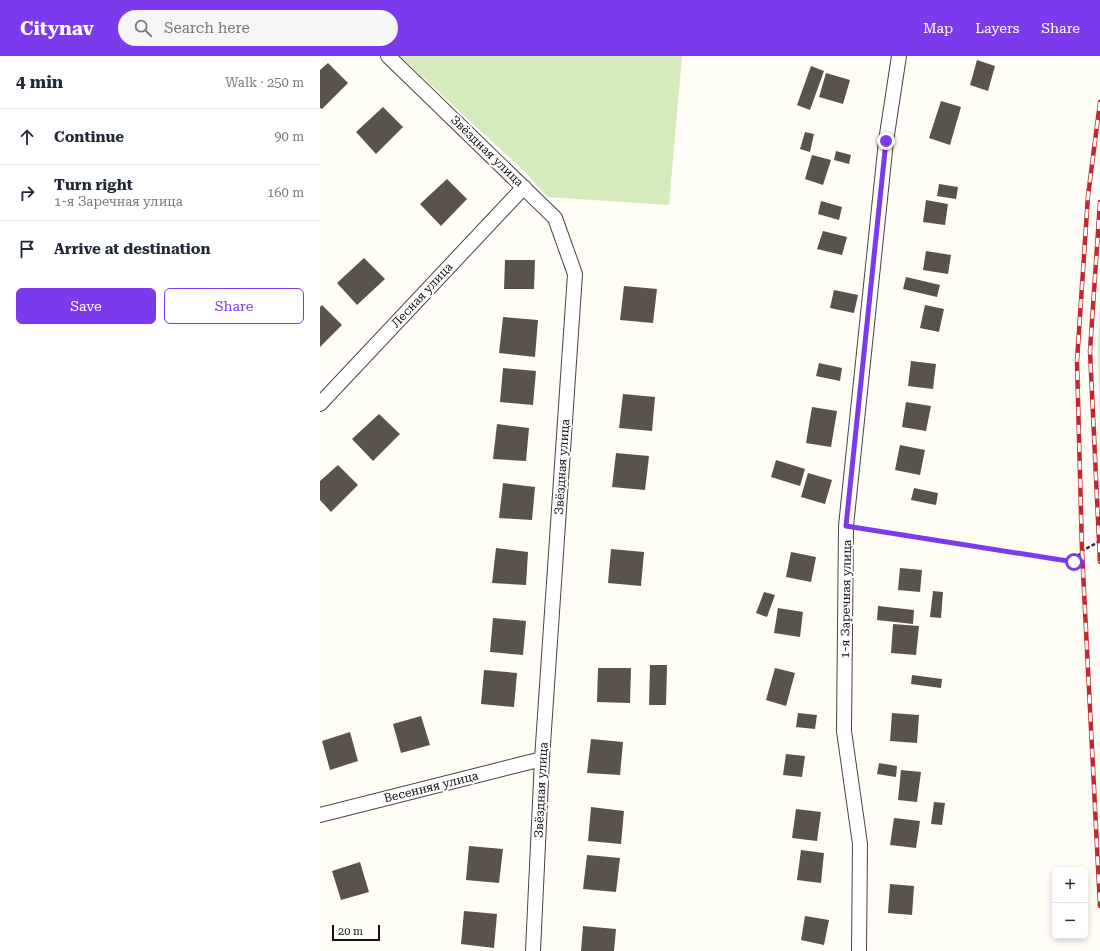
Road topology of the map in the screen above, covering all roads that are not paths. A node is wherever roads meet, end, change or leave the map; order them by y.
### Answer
1 (388, 56) edge
2 (899, 56) edge
3 (524, 186) junction
4 (320, 404) edge
5 (542, 759) junction
6 (320, 815) edge
7 (533, 951) edge
8 (859, 951) edge

1 - 3 street, Звёздная улица
2 - 8 street, 1-я Заречная улица
3 - 4 street, Лесная улица
3 - 5 street, Звёздная улица
5 - 6 street, Весенняя улица
5 - 7 street, Звёздная улица

